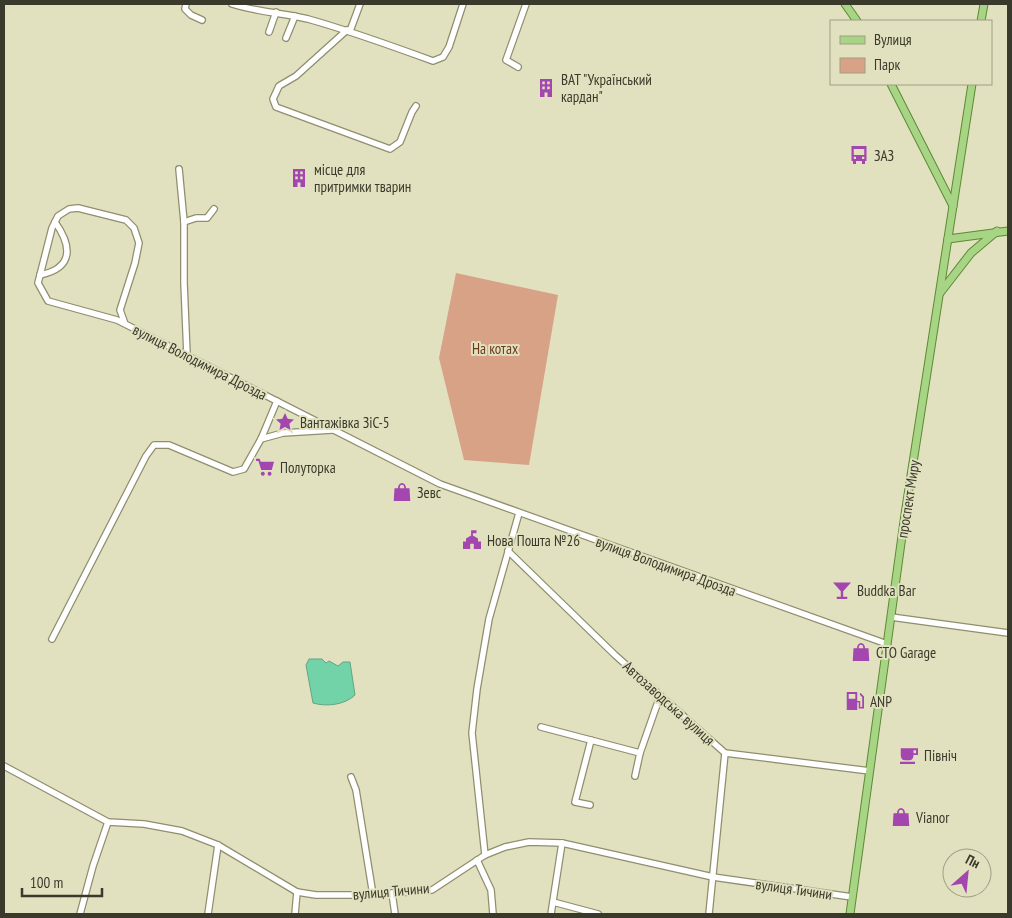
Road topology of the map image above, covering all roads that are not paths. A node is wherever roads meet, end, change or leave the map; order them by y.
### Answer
1 (186, 4) edge
2 (232, 4) edge
3 (266, 4) edge
4 (360, 4) edge
5 (463, 4) edge
6 (526, 4) edge
7 (845, 4) edge
8 (984, 4) edge
9 (265, 11) junction
10 (276, 12) junction
11 (295, 16) junction
12 (202, 20) dead end
13 (856, 20) edge
14 (981, 20) edge
15 (348, 31) junction
16 (270, 32) dead end
17 (286, 38) dead end
18 (518, 67) dead end
19 (892, 85) edge
20 (972, 85) edge
21 (416, 106) dead end
22 (179, 168) dead end
23 (953, 206) junction
24 (214, 209) dead end
25 (55, 222) junction
26 (184, 222) junction
27 (1008, 231) edge
28 (997, 232) junction
29 (948, 239) junction
30 (40, 275) junction
31 (939, 294) junction
32 (120, 310) junction
33 (109, 318) junction
34 (124, 324) junction
35 (186, 355) junction
36 (277, 401) junction
37 (333, 430) junction
38 (261, 440) junction
39 (519, 513) junction
40 (508, 551) junction
41 (891, 617) junction
42 (1008, 633) edge
43 (52, 639) dead end
44 (887, 644) junction
45 (660, 696) junction
46 (541, 727) dead end
47 (591, 740) junction
48 (725, 752) junction
49 (640, 753) junction
50 (4, 766) edge
51 (870, 771) junction
52 (635, 776) dead end
53 (351, 777) dead end
54 (590, 805) dead end
55 (108, 822) junction
56 (562, 843) junction
57 (218, 846) junction
58 (485, 855) junction
59 (477, 860) junction
60 (713, 877) junction
61 (297, 892) junction
62 (392, 893) junction
63 (373, 895) junction
64 (852, 897) junction
65 (553, 902) junction
66 (80, 914) edge
67 (208, 914) edge
68 (295, 914) edge
69 (395, 914) edge
70 (493, 914) edge
71 (551, 914) edge
72 (598, 914) edge
73 (710, 914) edge
74 (850, 914) edge

1 - 12 street
2 - 9 street
3 - 9 street
4 - 15 street
5 - 15 street
6 - 18 street
7 - 13 main road
8 - 14 main road
9 - 10 street
10 - 11 street
10 - 16 street
11 - 15 street
11 - 17 street
15 - 21 street
19 - 23 main road
20 - 23 main road, проспект Миру
22 - 26 street
23 - 29 main road, проспект Миру
24 - 26 street
25 - 30 street, вулиця Володимира Дрозда
25 - 30 street
25 - 32 street, вулиця Володимира Дрозда
26 - 35 street
27 - 28 main road
28 - 29 main road
28 - 31 main road
29 - 31 main road, проспект Миру
30 - 33 street, вулиця Володимира Дрозда
31 - 41 main road, проспект Миру
32 - 33 street
32 - 34 street, вулиця Володимира Дрозда
33 - 34 street, вулиця Володимира Дрозда
34 - 35 street, вулиця Володимира Дрозда
35 - 36 street, вулиця Володимира Дрозда
36 - 37 street, вулиця Володимира Дрозда
36 - 38 street
37 - 38 street
37 - 39 street, вулиця Володимира Дрозда
38 - 43 street
39 - 40 street
39 - 44 street, вулиця Володимира Дрозда
40 - 45 street, Автозаводська вулиця
40 - 58 street
41 - 42 street
41 - 44 main road, проспект Миру
44 - 51 main road, проспект Миру
45 - 48 street, Автозаводська вулиця
45 - 49 street
46 - 47 street
47 - 49 street
47 - 54 street
48 - 51 street, Автозаводська вулиця
48 - 60 street
49 - 52 street
50 - 55 street, вулиця Тичини
51 - 64 main road, проспект Миру
53 - 63 street
55 - 57 street, вулиця Тичини
55 - 66 street
56 - 58 street, вулиця Тичини
56 - 60 street, вулиця Тичини
56 - 65 street
57 - 61 street, вулиця Тичини
57 - 67 street
58 - 59 street, вулиця Тичини
59 - 62 street, вулиця Тичини
59 - 70 street
60 - 64 street, вулиця Тичини
60 - 73 street
61 - 63 street, вулиця Тичини
61 - 68 street
62 - 63 street, вулиця Тичини
62 - 69 street
64 - 74 main road, проспект Миру
65 - 71 street
65 - 72 street

